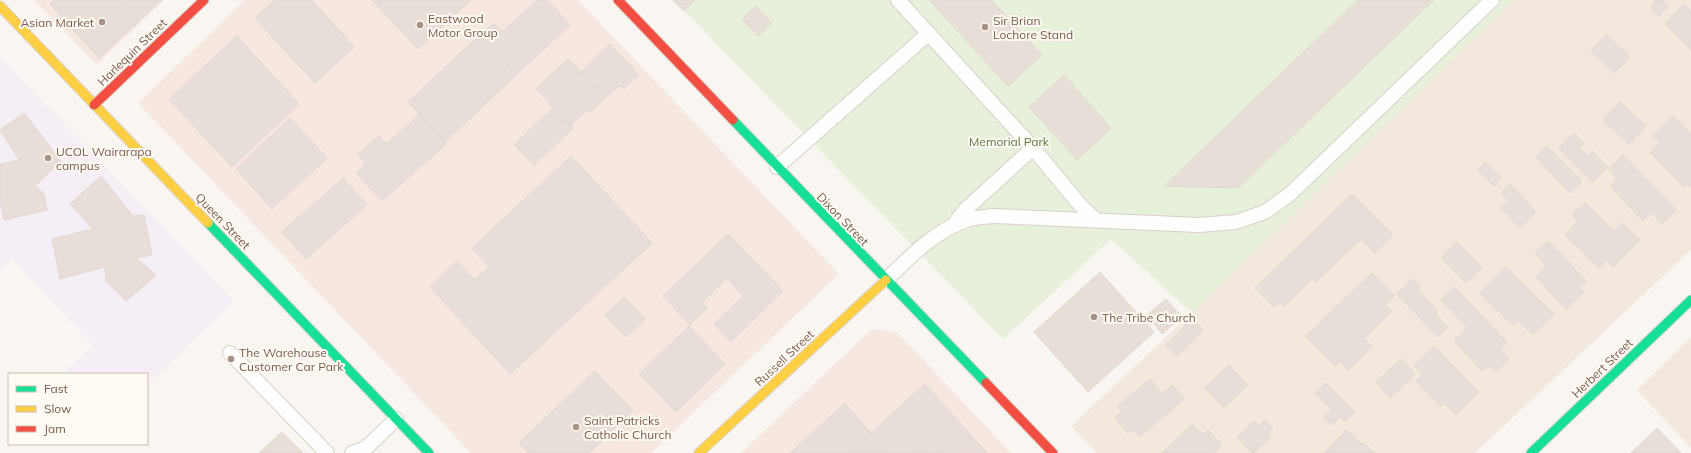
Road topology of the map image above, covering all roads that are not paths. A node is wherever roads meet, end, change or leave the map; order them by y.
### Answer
1 (204, 0) edge
2 (618, 0) edge
3 (898, 0) edge
4 (1492, 0) edge
5 (0, 6) edge
6 (928, 34) junction
7 (94, 105) junction
8 (1033, 148) junction
9 (777, 167) junction
10 (1096, 220) junction
11 (953, 226) junction
12 (886, 280) junction
13 (1691, 300) edge
14 (230, 353) dead end
15 (396, 419) junction
16 (327, 453) edge
17 (352, 453) edge
18 (429, 453) edge
19 (699, 453) edge
20 (1053, 453) edge
21 (1530, 453) edge

1 - 7 street, Harlequin Street
2 - 9 street, Dixon Street
3 - 6 lane
4 - 10 lane
5 - 7 street, Queen Street
6 - 8 lane
6 - 9 lane
7 - 15 street, Queen Street
8 - 10 lane
8 - 11 lane
9 - 12 street, Dixon Street
10 - 11 lane
11 - 12 lane
12 - 19 street, Russell Street
12 - 20 street, Dixon Street
13 - 21 street, Herbert Street
14 - 16 lane
15 - 17 lane
15 - 18 street, Queen Street

